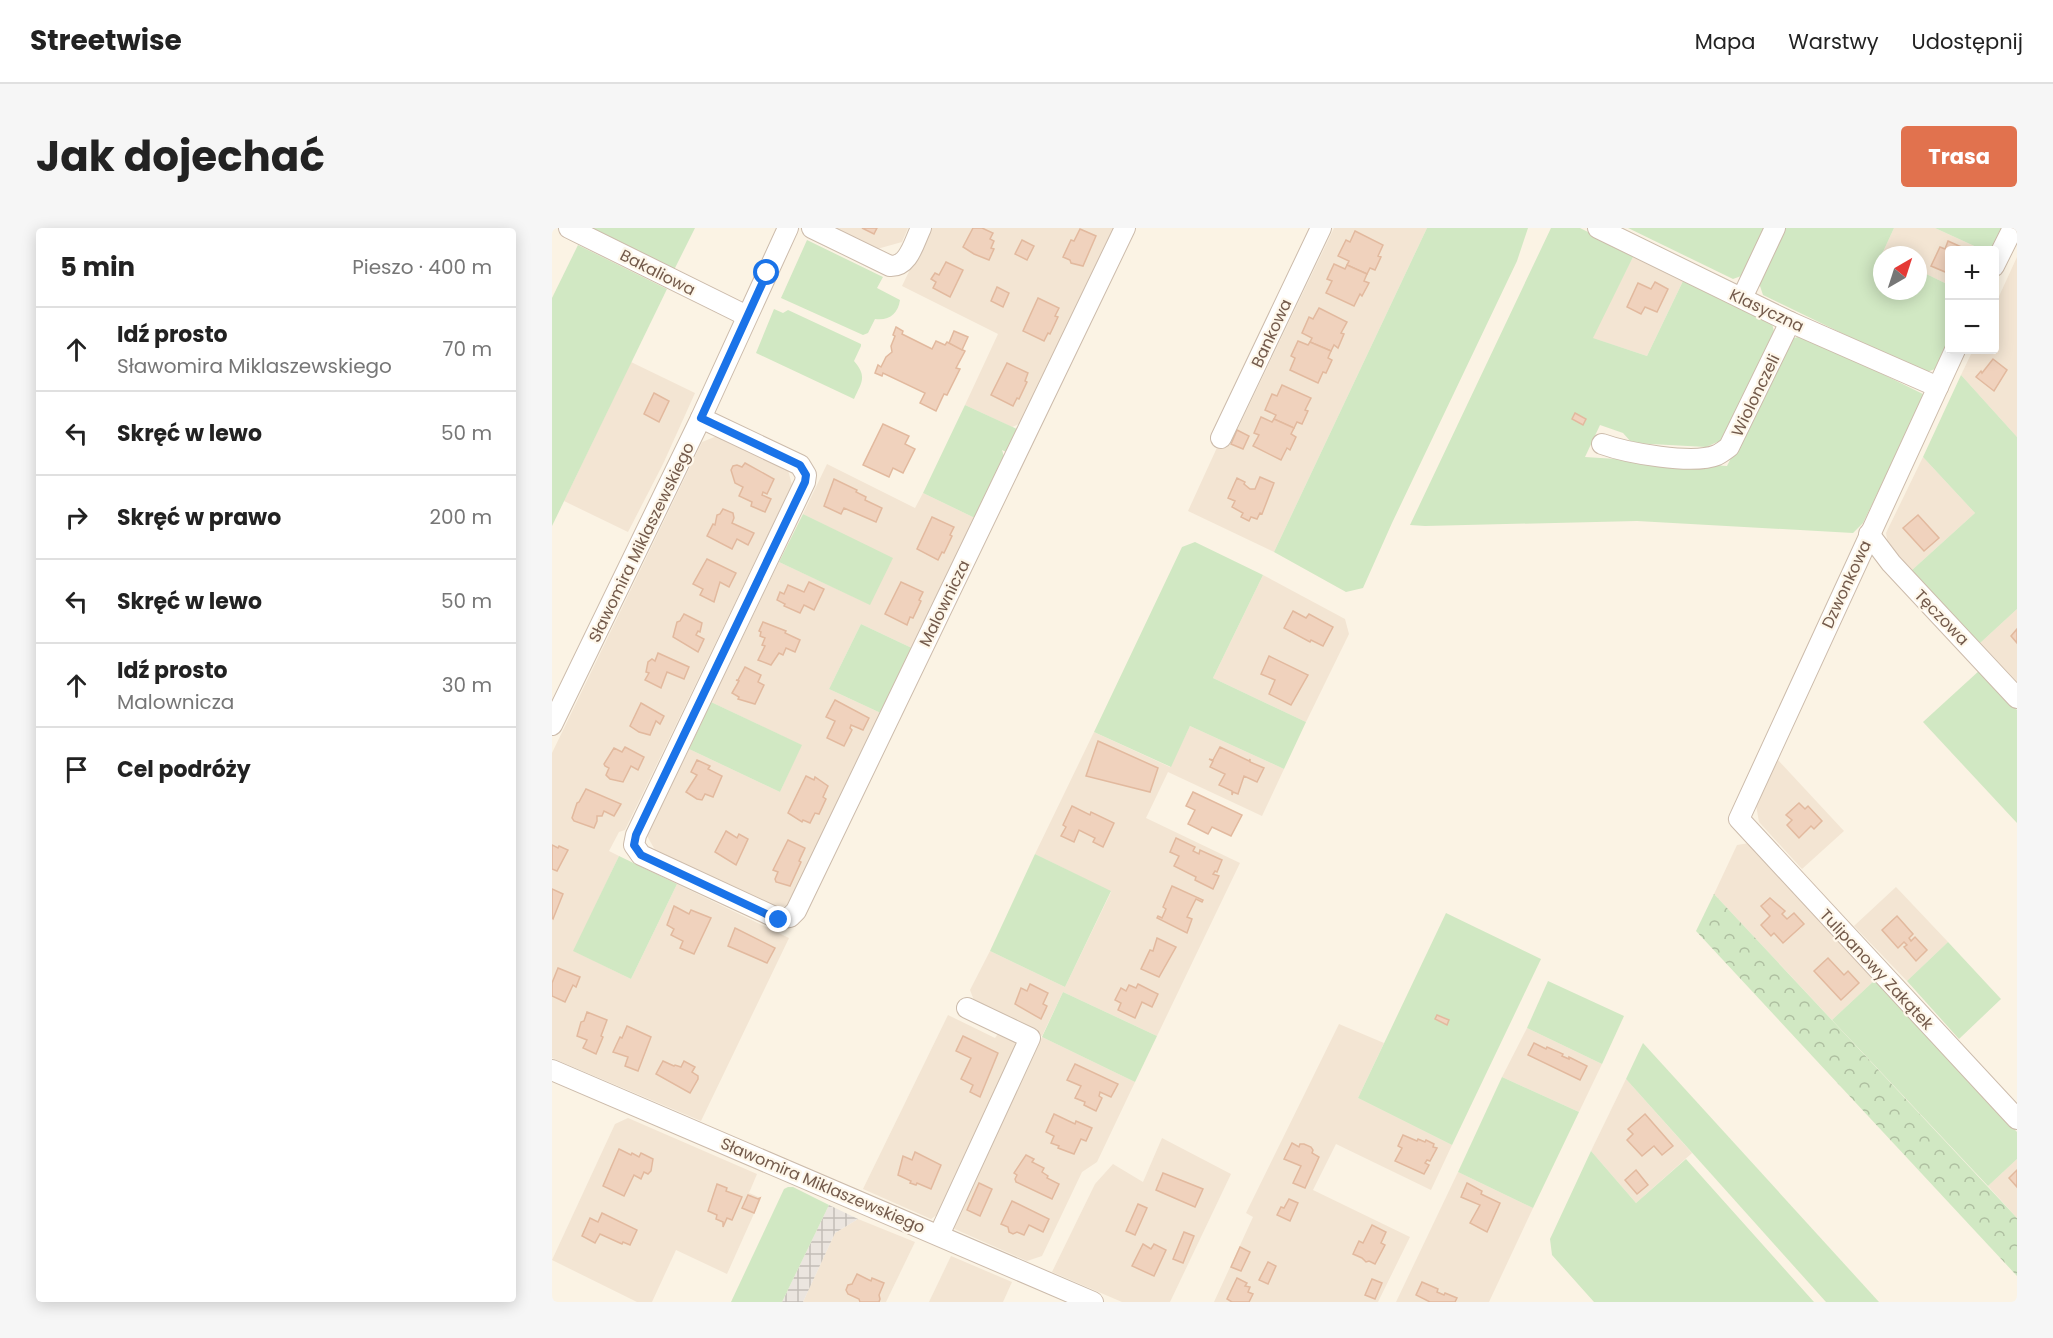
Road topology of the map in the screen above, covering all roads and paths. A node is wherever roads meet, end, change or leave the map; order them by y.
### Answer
1 (569, 228) edge
2 (788, 228) edge
3 (812, 228) edge
4 (921, 228) edge
5 (1125, 228) edge
6 (1321, 228) edge
7 (1598, 228) edge
8 (1775, 228) edge
9 (2013, 228) edge
10 (1999, 258) edge
11 (1742, 298) junction
12 (747, 316) junction
13 (1790, 321) junction
14 (1953, 354) edge
15 (1938, 387) junction
16 (701, 418) junction
17 (1221, 438) dead end
18 (1602, 444) dead end
19 (1869, 534) junction
20 (2017, 698) edge
21 (552, 724) edge
22 (1738, 819) joint
23 (967, 1008) dead end
24 (552, 1070) edge
25 (2017, 1119) edge
26 (939, 1235) junction
27 (1093, 1302) edge

1 - 12 street, Bakaliowa
2 - 12 street, Sławomira Miklaszewskiego
3 - 4 street
5 - 16 street, Malownicza
6 - 17 street, Bankowa
7 - 11 street, Klasyczna
8 - 11 street
9 - 10 street
11 - 13 street, Klasyczna
12 - 16 street, Sławomira Miklaszewskiego
13 - 15 street, Klasyczna
13 - 18 street, Wiolonczeli
14 - 15 street, Dzwonkowa
15 - 19 street, Dzwonkowa
16 - 21 street, Sławomira Miklaszewskiego
19 - 20 street, Tęczowa
19 - 22 street, Dzwonkowa
22 - 25 street, Tulipanowy Zakątek
23 - 26 street
24 - 26 street, Sławomira Miklaszewskiego
26 - 27 street, Sławomira Miklaszewskiego

